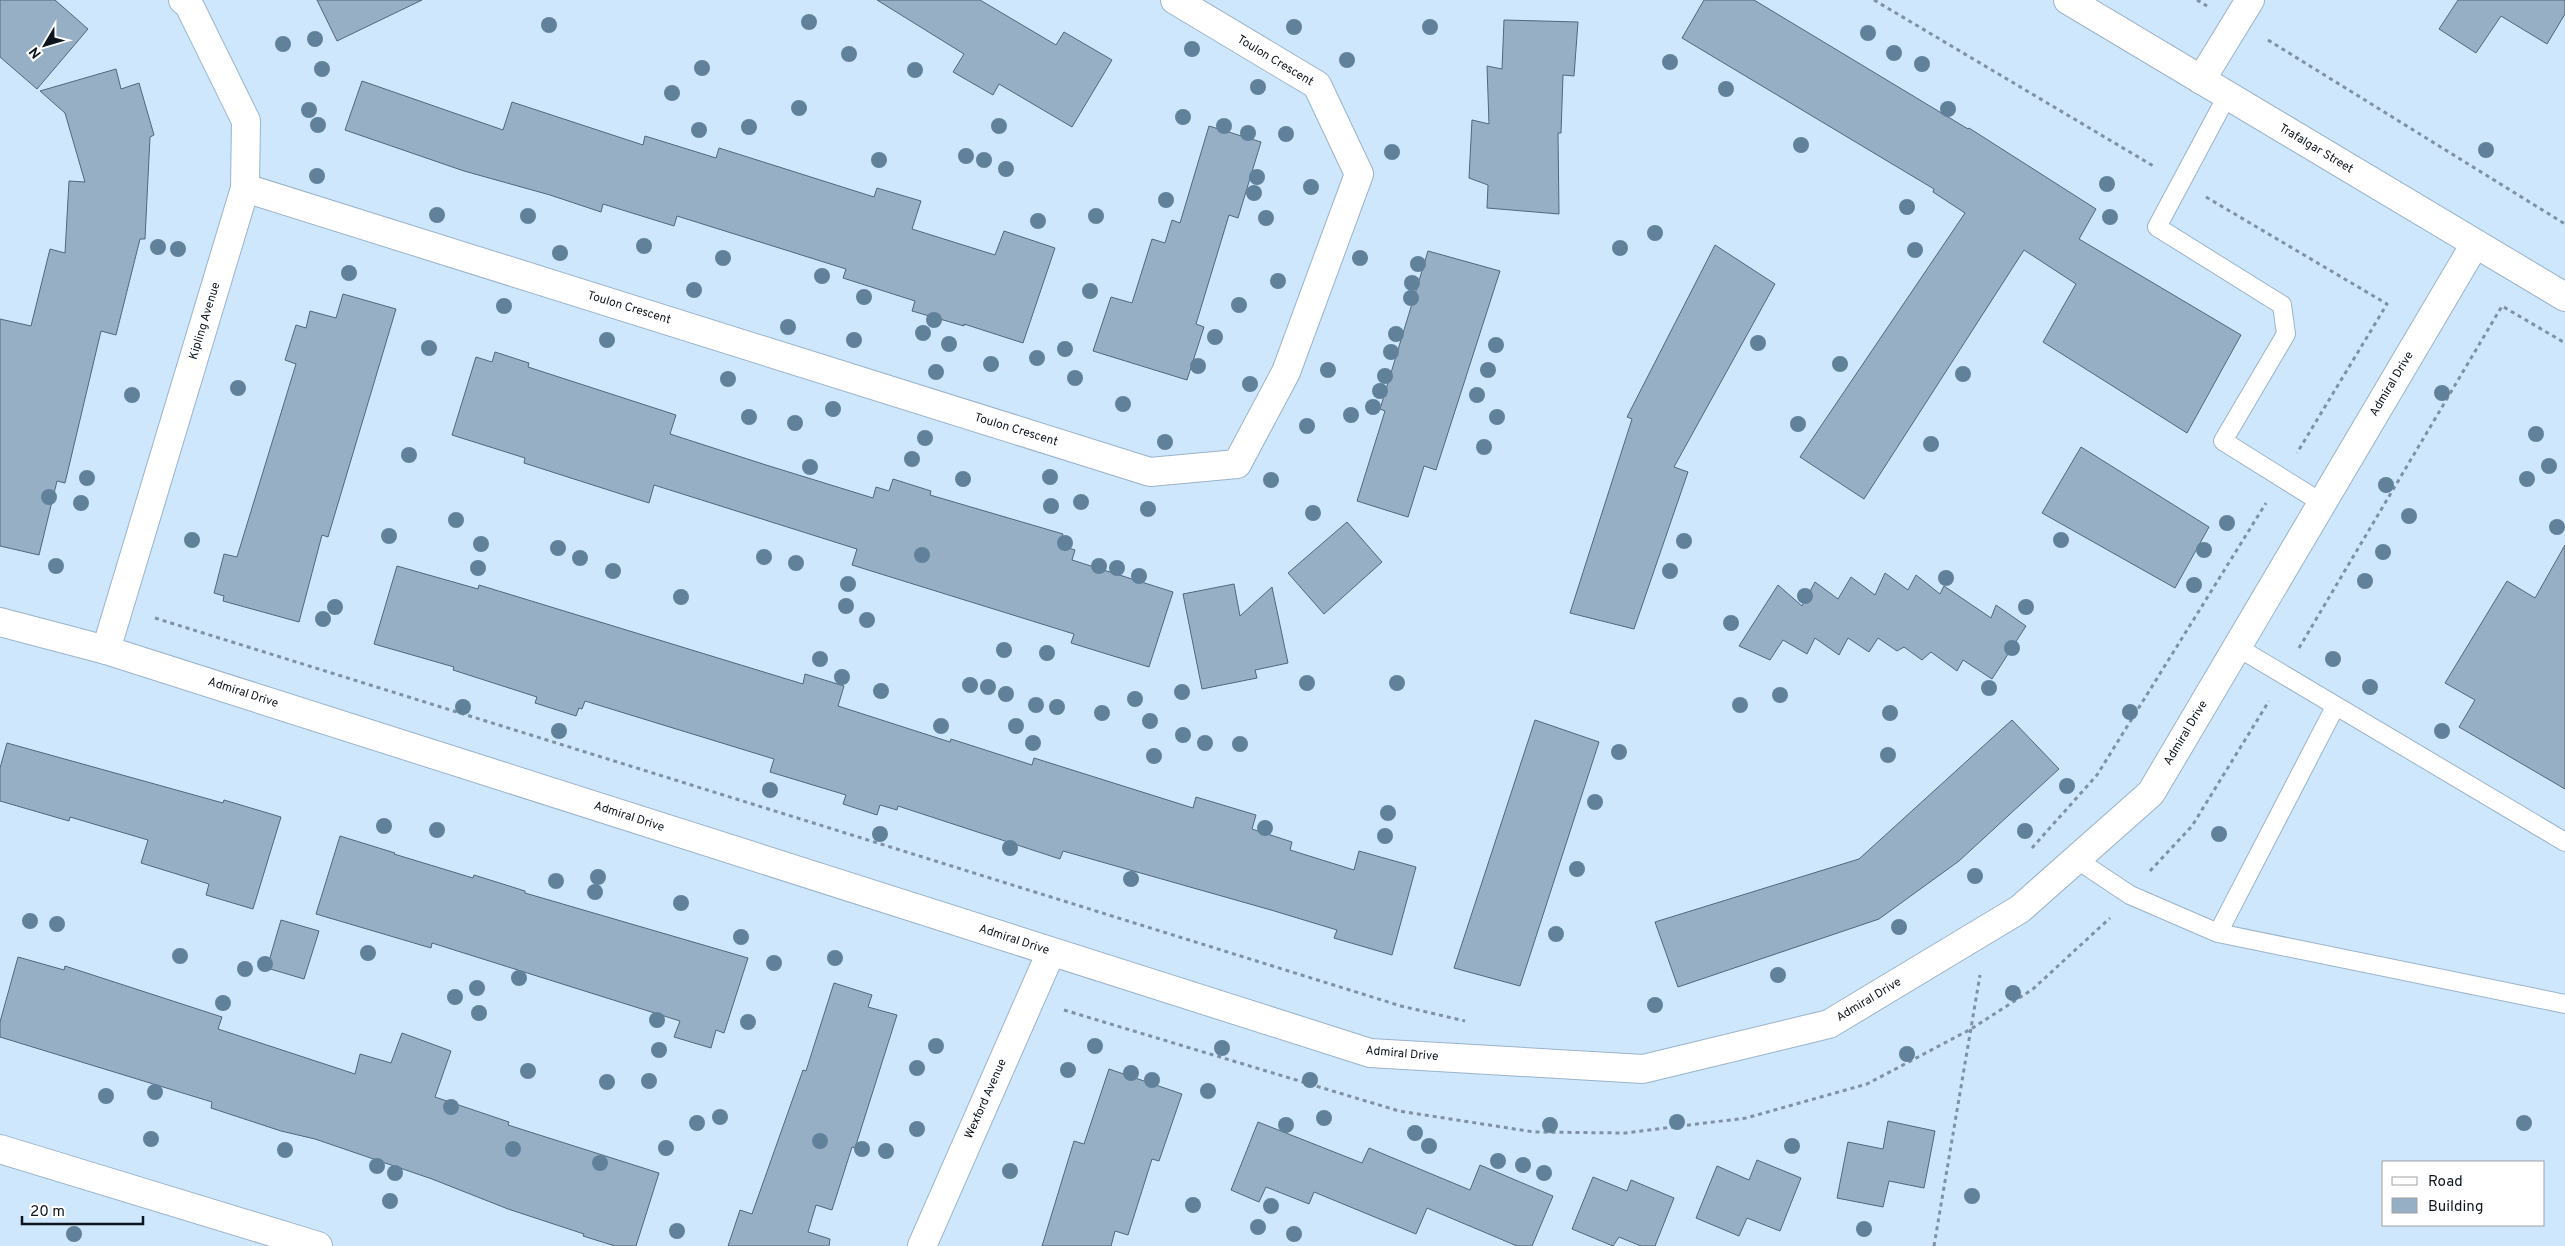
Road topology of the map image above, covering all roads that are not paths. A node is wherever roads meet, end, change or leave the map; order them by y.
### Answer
1 (182, 0) edge
2 (1175, 0) edge
3 (2068, 0) edge
4 (2250, 0) edge
5 (2201, 80) junction
6 (2227, 96) junction
7 (245, 188) junction
8 (2475, 244) junction
9 (2565, 297) edge
10 (2322, 503) junction
11 (0, 622) edge
12 (2237, 647) junction
13 (106, 650) junction
14 (2335, 707) junction
15 (2565, 842) edge
16 (2076, 859) junction
17 (2218, 933) junction
18 (1051, 952) junction
19 (2565, 1004) edge
20 (0, 1149) edge
21 (318, 1246) edge
22 (922, 1246) edge

1 - 7 street, Kipling Avenue
2 - 7 street, Toulon Crescent
3 - 5 street, Trafalgar Street
4 - 5 street
5 - 6 street, Trafalgar Street
6 - 8 street, Trafalgar Street
6 - 10 lane
7 - 13 street, Kipling Avenue
8 - 9 street, Trafalgar Street
8 - 10 street, Admiral Drive
10 - 12 street, Admiral Drive
11 - 13 street, Admiral Drive
12 - 14 lane
12 - 16 street, Admiral Drive
13 - 18 street, Admiral Drive
14 - 15 lane
14 - 17 lane
16 - 17 lane
16 - 18 street, Admiral Drive
17 - 19 lane
18 - 22 street, Wexford Avenue
20 - 21 street

